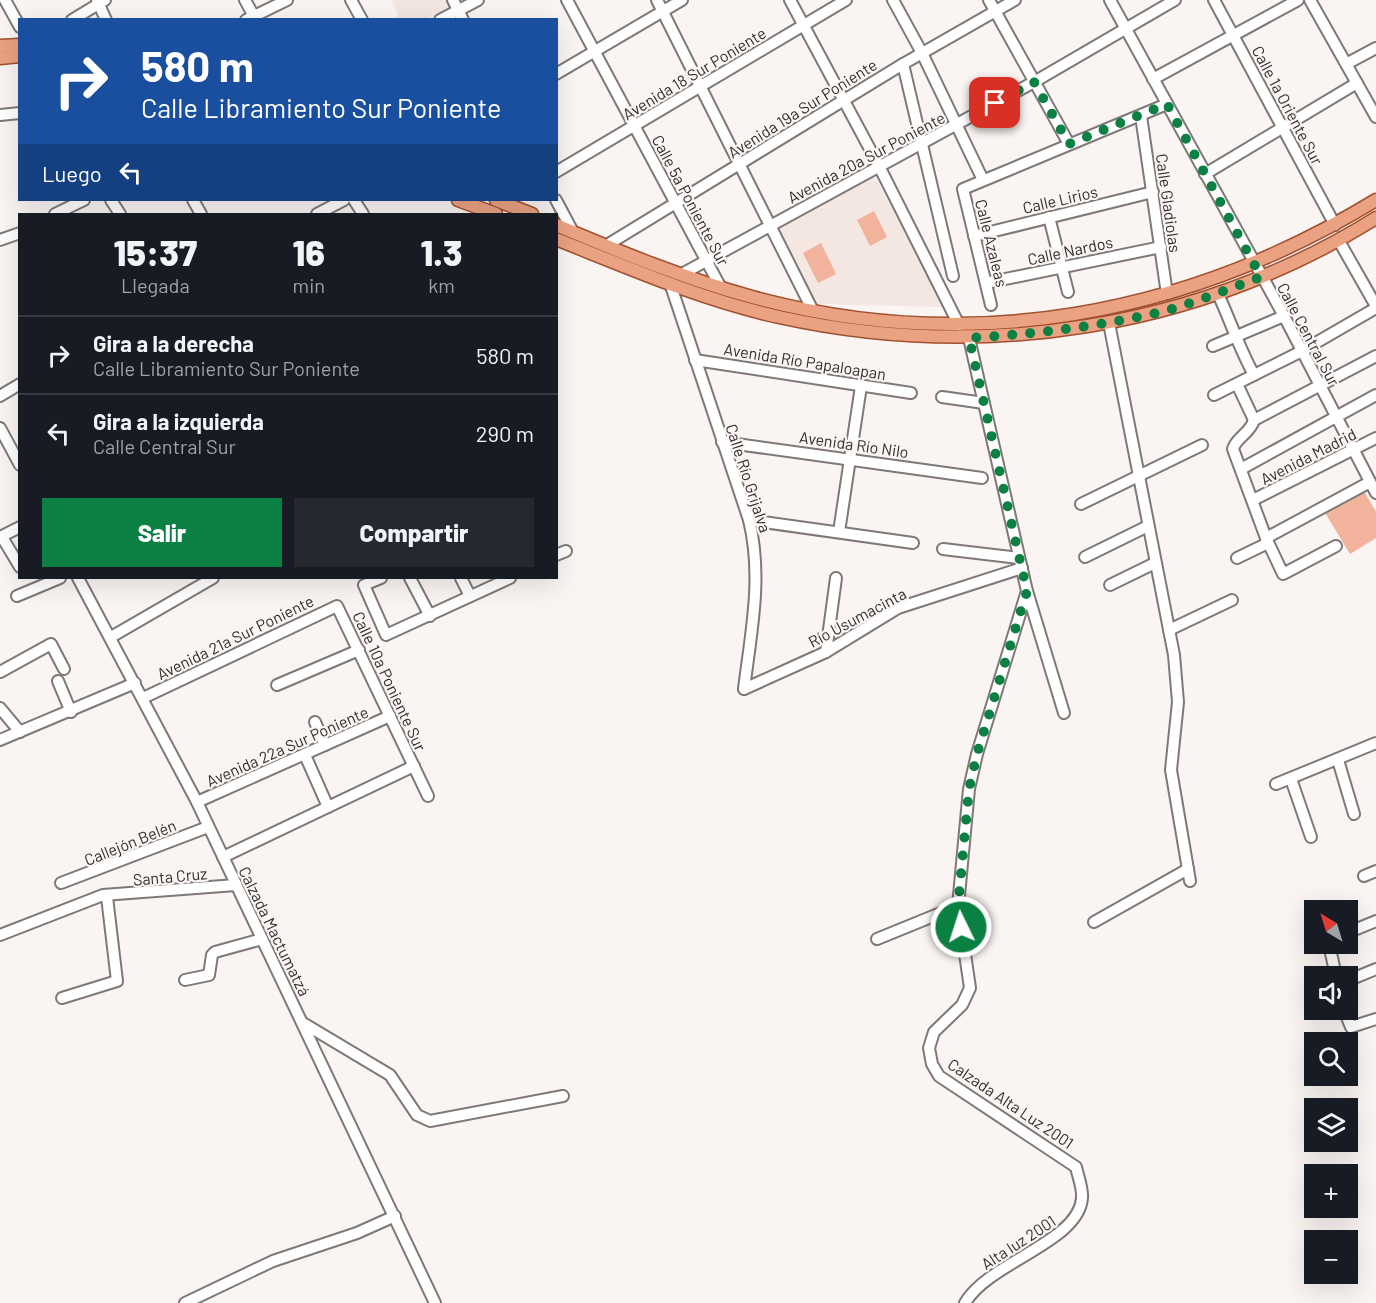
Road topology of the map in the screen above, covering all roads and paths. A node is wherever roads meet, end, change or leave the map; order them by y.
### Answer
1 (5, 0) edge
2 (245, 0) edge
3 (287, 0) edge
4 (351, 0) edge
5 (478, 0) edge
6 (567, 0) edge
7 (657, 0) edge
8 (682, 0) edge
9 (790, 0) edge
10 (846, 0) edge
11 (893, 0) edge
12 (989, 0) edge
13 (1015, 0) edge
14 (1110, 0) edge
15 (1175, 0) edge
16 (1214, 0) edge
17 (1298, 0) edge
18 (1310, 0) edge
19 (100, 1) edge
20 (458, 10) edge
21 (663, 11) junction
22 (995, 12) junction
23 (75, 18) edge
24 (105, 18) edge
25 (252, 18) edge
26 (361, 18) edge
27 (444, 18) edge
28 (18, 23) edge
29 (804, 25) junction
30 (1126, 30) junction
31 (1233, 36) junction
32 (0, 39) edge
33 (18, 39) edge
34 (18, 45) edge
35 (0, 46) edge
36 (1376, 48) edge
37 (18, 51) edge
38 (595, 51) junction
39 (0, 52) edge
40 (922, 53) junction
41 (18, 56) edge
42 (0, 58) edge
43 (1348, 63) junction
44 (903, 64) junction
45 (558, 73) edge
46 (1153, 80) junction
47 (1034, 82) junction
48 (1357, 83) junction
49 (702, 86) junction
50 (844, 101) junction
51 (1167, 104) junction
52 (18, 113) edge
53 (0, 114) edge
54 (1141, 116) junction
55 (1376, 117) edge
56 (957, 124) junction
57 (634, 126) junction
58 (1282, 128) junction
59 (922, 143) junction
60 (1069, 144) junction
61 (741, 164) junction
62 (879, 166) junction
63 (558, 171) edge
64 (1204, 174) junction
65 (983, 180) junction
66 (1153, 192) junction
67 (1376, 200) edge
68 (82, 201) edge
69 (342, 201) edge
70 (460, 201) edge
71 (503, 201) edge
72 (557, 201) edge
73 (676, 203) junction
74 (57, 213) edge
75 (319, 213) edge
76 (487, 213) edge
77 (530, 213) edge
78 (1049, 217) junction
79 (1376, 218) edge
80 (770, 225) junction
81 (1335, 225) junction
82 (558, 226) edge
83 (573, 232) junction
84 (974, 236) junction
85 (18, 237) edge
86 (0, 240) edge
87 (558, 240) edge
88 (1340, 241) junction
89 (607, 245) junction
90 (1161, 247) junction
91 (707, 261) junction
92 (1254, 265) junction
93 (1062, 266) junction
94 (682, 274) junction
95 (953, 276) dead end
96 (1261, 277) junction
97 (670, 283) junction
98 (986, 283) junction
99 (721, 288) junction
100 (1068, 292) dead end
101 (1167, 294) junction
102 (1218, 294) junction
103 (991, 305) dead end
104 (1376, 307) edge
105 (812, 309) junction
106 (1284, 316) junction
107 (1109, 323) junction
108 (959, 325) junction
109 (969, 338) junction
110 (1235, 338) junction
111 (1213, 346) dead end
112 (1300, 352) junction
113 (1376, 356) edge
114 (695, 360) junction
115 (1254, 375) junction
116 (1237, 384) junction
117 (18, 385) edge
118 (861, 386) junction
119 (1319, 386) junction
120 (911, 393) dead end
121 (1214, 395) dead end
122 (1376, 395) edge
123 (0, 396) edge
124 (942, 397) dead end
125 (984, 403) junction
126 (1336, 417) junction
127 (1254, 420) junction
128 (0, 428) edge
129 (1376, 438) edge
130 (722, 442) junction
131 (1202, 445) dead end
132 (1353, 450) junction
133 (851, 458) junction
134 (18, 461) edge
135 (1242, 469) junction
136 (1138, 474) junction
137 (982, 478) dead end
138 (1370, 482) junction
139 (1376, 493) edge
140 (1253, 500) junction
141 (1081, 504) dead end
142 (749, 520) junction
143 (1148, 526) junction
144 (18, 528) edge
145 (839, 532) junction
146 (1, 537) edge
147 (1267, 540) junction
148 (913, 543) dead end
149 (1336, 546) dead end
150 (943, 549) dead end
151 (1085, 556) dead end
152 (1237, 558) dead end
153 (1020, 563) junction
154 (1155, 563) junction
155 (18, 564) edge
156 (836, 578) dead end
157 (58, 579) edge
158 (79, 579) edge
159 (211, 579) edge
160 (379, 579) edge
161 (411, 579) edge
162 (462, 579) edge
163 (508, 579) edge
164 (1110, 585) dead end
165 (1027, 591) junction
166 (17, 596) dead end
167 (470, 596) junction
168 (1232, 600) dead end
169 (339, 608) joint
170 (430, 616) junction
171 (1169, 630) junction
172 (111, 637) junction
173 (359, 650) junction
174 (826, 652) junction
175 (64, 669) dead end
176 (0, 672) edge
177 (58, 681) dead end
178 (135, 683) junction
179 (277, 685) dead end
180 (744, 689) joint
181 (143, 698) junction
182 (0, 708) edge
183 (71, 712) junction
184 (1064, 713) dead end
185 (390, 716) junction
186 (315, 722) dead end
187 (20, 732) junction
188 (0, 740) edge
189 (1376, 743) edge
190 (325, 745) junction
191 (304, 755) junction
192 (1338, 760) junction
193 (414, 766) junction
194 (1291, 779) junction
195 (1276, 784) dead end
196 (428, 796) dead end
197 (197, 802) junction
198 (328, 807) junction
199 (1354, 814) dead end
200 (208, 827) junction
201 (1311, 837) dead end
202 (223, 857) junction
203 (1188, 869) junction
204 (1376, 871) edge
205 (1364, 876) dead end
206 (1190, 881) dead end
207 (62, 883) dead end
208 (236, 885) junction
209 (107, 897) junction
210 (958, 906) junction
211 (1376, 921) edge
212 (1094, 922) dead end
213 (1358, 928) edge
214 (0, 935) edge
215 (262, 939) junction
216 (877, 939) dead end
217 (1376, 969) edge
218 (1358, 976) edge
219 (185, 980) dead end
220 (62, 998) dead end
221 (1376, 1019) edge
222 (1347, 1020) edge
223 (303, 1023) junction
224 (563, 1096) dead end
225 (1076, 1167) joint
226 (394, 1216) junction
227 (185, 1303) edge
228 (435, 1303) edge
229 (965, 1303) edge

1 - 28 street
2 - 25 street
3 - 25 street
4 - 26 street
5 - 20 street
6 - 38 street, Calle 5a Poniente Sur
7 - 21 street
8 - 21 street
9 - 29 street
10 - 29 street, Avenida 18 Sur Poniente
11 - 40 street
12 - 22 street
13 - 22 street, Avenida 19a Sur Poniente
14 - 30 street, Calle Central Sur
15 - 30 street, Avenida 20a Sur Poniente
16 - 31 street, Calle 1a Oriente Sur
17 - 31 street
18 - 43 street
19 - 23 street
19 - 24 street
20 - 27 street
21 - 38 street
21 - 49 street
22 - 40 street, Avenida 19a Sur Poniente
22 - 47 street
29 - 49 street, Avenida 18 Sur Poniente
29 - 50 street
30 - 46 street, Calle Central Sur
30 - 47 street, Avenida 20a Sur Poniente
31 - 46 street
31 - 58 street, Calle 1a Oriente Sur
32 - 33 main road
34 - 35 main road
36 - 43 street
37 - 39 main road
38 - 45 street
38 - 57 street, Calle 5a Poniente Sur
40 - 44 street, Avenida 19a Sur Poniente
40 - 56 street
41 - 42 main road
43 - 48 street
44 - 50 street, Avenida 19a Sur Poniente
44 - 59 street
46 - 51 street, Calle Central Sur
47 - 56 street, Avenida 20a Sur Poniente
47 - 60 street
48 - 55 street
48 - 58 street
49 - 57 street, Avenida 18 Sur Poniente
49 - 61 street
50 - 61 street, Avenida 19a Sur Poniente
50 - 62 street
51 - 54 street
51 - 64 street, Calle Central Sur
52 - 53 street
54 - 60 street
54 - 66 street, Calle Gladiolas
56 - 59 street, Avenida 20a Sur Poniente
56 - 65 street
57 - 63 street, Avenida 18 Sur Poniente
57 - 73 street, Calle 5a Poniente Sur
58 - 64 street
58 - 81 street, Calle 1a Oriente Sur
59 - 62 street, Avenida 20a Sur Poniente
59 - 95 street
60 - 65 street
61 - 73 street, Avenida 19a Sur Poniente
61 - 80 street
62 - 80 street, Avenida 20a Sur Poniente
62 - 108 street
64 - 92 street, Calle Central Sur
65 - 84 street, Calle Azaleas
66 - 78 street, Calle Lirios
66 - 90 street, Calle Gladiolas
67 - 81 main road
68 - 74 street
69 - 75 street
70 - 76 main road
71 - 77 main road
72 - 83 street
73 - 89 street, Avenida 19a Sur Poniente
73 - 91 street, Calle 5a Poniente Sur
78 - 84 street, Calle Lirios
78 - 93 street
79 - 88 main road
80 - 91 street, Avenida 20a Sur Poniente
80 - 105 street
81 - 92 main road
82 - 83 main road
83 - 89 main road
84 - 98 street, Calle Azaleas
85 - 86 street
87 - 97 main road
88 - 96 main road
88 - 104 street
89 - 94 main road
90 - 93 street, Calle Nardos
90 - 101 street, Calle Gladiolas
91 - 94 street, Avenida 20a Sur Poniente
91 - 99 street, Calle 5a Poniente Sur
92 - 96 street, Calle Central Sur
92 - 101 main road
93 - 98 street, Calle Nardos
93 - 100 street
94 - 99 main road
96 - 102 main road
96 - 106 street, Calle Central Sur
97 - 109 main road
97 - 114 street, Calle Río Grijalva
98 - 103 street, Calle Azaleas
99 - 105 main road
101 - 108 main road
102 - 107 main road
102 - 110 street
104 - 112 street
105 - 108 main road
106 - 110 street
106 - 112 street, Calle Central Sur
107 - 109 main road
107 - 136 street
109 - 125 street, Calzada Alta Luz 2001
110 - 111 street
110 - 115 street
112 - 115 street
112 - 119 street, Calle Central Sur
113 - 119 street
114 - 118 street, Avenida Río Papaloapan
114 - 130 street, Calle Río Grijalva
115 - 116 street
116 - 121 street
116 - 127 street
117 - 123 street
118 - 120 street, Avenida Río Papaloapan
118 - 133 street
119 - 126 street, Calle Central Sur
119 - 127 street
122 - 126 street
124 - 125 street
125 - 153 street, Calzada Alta Luz 2001
126 - 132 street, Calle Central Sur
126 - 135 street
127 - 135 street
128 - 134 street
129 - 132 street, Avenida Madrid
130 - 133 street, Avenida Río Nilo
130 - 142 street, Calle Río Grijalva
131 - 136 street
132 - 138 street, Calle Central Sur
132 - 140 street, Avenida Madrid
133 - 137 street, Avenida Río Nilo
133 - 145 street
135 - 140 street
136 - 141 street
136 - 143 street
138 - 139 street, Calle Central Sur
138 - 147 street
140 - 147 street
142 - 145 street
142 - 180 street, Calle Río Grijalva
143 - 151 street
143 - 154 street
144 - 146 street
145 - 148 street
146 - 155 street
147 - 149 street
147 - 152 street
150 - 153 street
153 - 165 street, Calzada Alta Luz 2001
153 - 174 street, Río Usumacinta
154 - 164 street
154 - 171 street
156 - 174 street
157 - 166 street
158 - 172 street, Calzada Mactumatzá
159 - 172 street
160 - 170 street
161 - 170 street
162 - 167 street
163 - 167 street
165 - 184 street
165 - 210 street, Calzada Alta Luz 2001
167 - 170 street
168 - 171 street
169 - 173 street, Calle 10a Poniente Sur
169 - 181 street, Avenida 21a Sur Poniente
171 - 203 street
172 - 178 street, Calzada Mactumatzá
173 - 179 street
173 - 185 street, Calle 10a Poniente Sur
174 - 180 street, Río Usumacinta
175 - 176 street
177 - 183 street
178 - 181 street, Calzada Mactumatzá
178 - 183 street, Avenida 21a Sur Poniente
181 - 197 street, Calzada Mactumatzá
182 - 187 street
183 - 187 street, Avenida 21a Sur Poniente
185 - 190 street, Avenida 22a Sur Poniente
185 - 193 street, Calle 10a Poniente Sur
186 - 190 street
187 - 188 street, Avenida 21a Sur Poniente
189 - 192 street
190 - 191 street, Avenida 22a Sur Poniente
191 - 197 street, Avenida 22a Sur Poniente
191 - 198 street
192 - 194 street
192 - 199 street
193 - 196 street, Calle 10a Poniente Sur
193 - 198 street
194 - 195 street
194 - 201 street
197 - 200 street, Calzada Mactumatzá
198 - 202 street
200 - 202 street, Calzada Mactumatzá
200 - 207 street, Callejón Belén
202 - 208 street, Calzada Mactumatzá
203 - 206 street
203 - 212 street
204 - 205 street
208 - 209 street, Santa Cruz
208 - 215 street, Calzada Mactumatzá
209 - 214 street, Santa Cruz
209 - 220 street
210 - 216 street
210 - 225 street, Calzada Alta Luz 2001
211 - 213 street
215 - 219 street
215 - 223 street, Calzada Mactumatzá
217 - 218 street
221 - 222 street
223 - 224 street
223 - 226 street, Calzada Mactumatzá
225 - 229 street, Alta luz 2001
226 - 227 street
226 - 228 street, Calzada Mactumatzá

